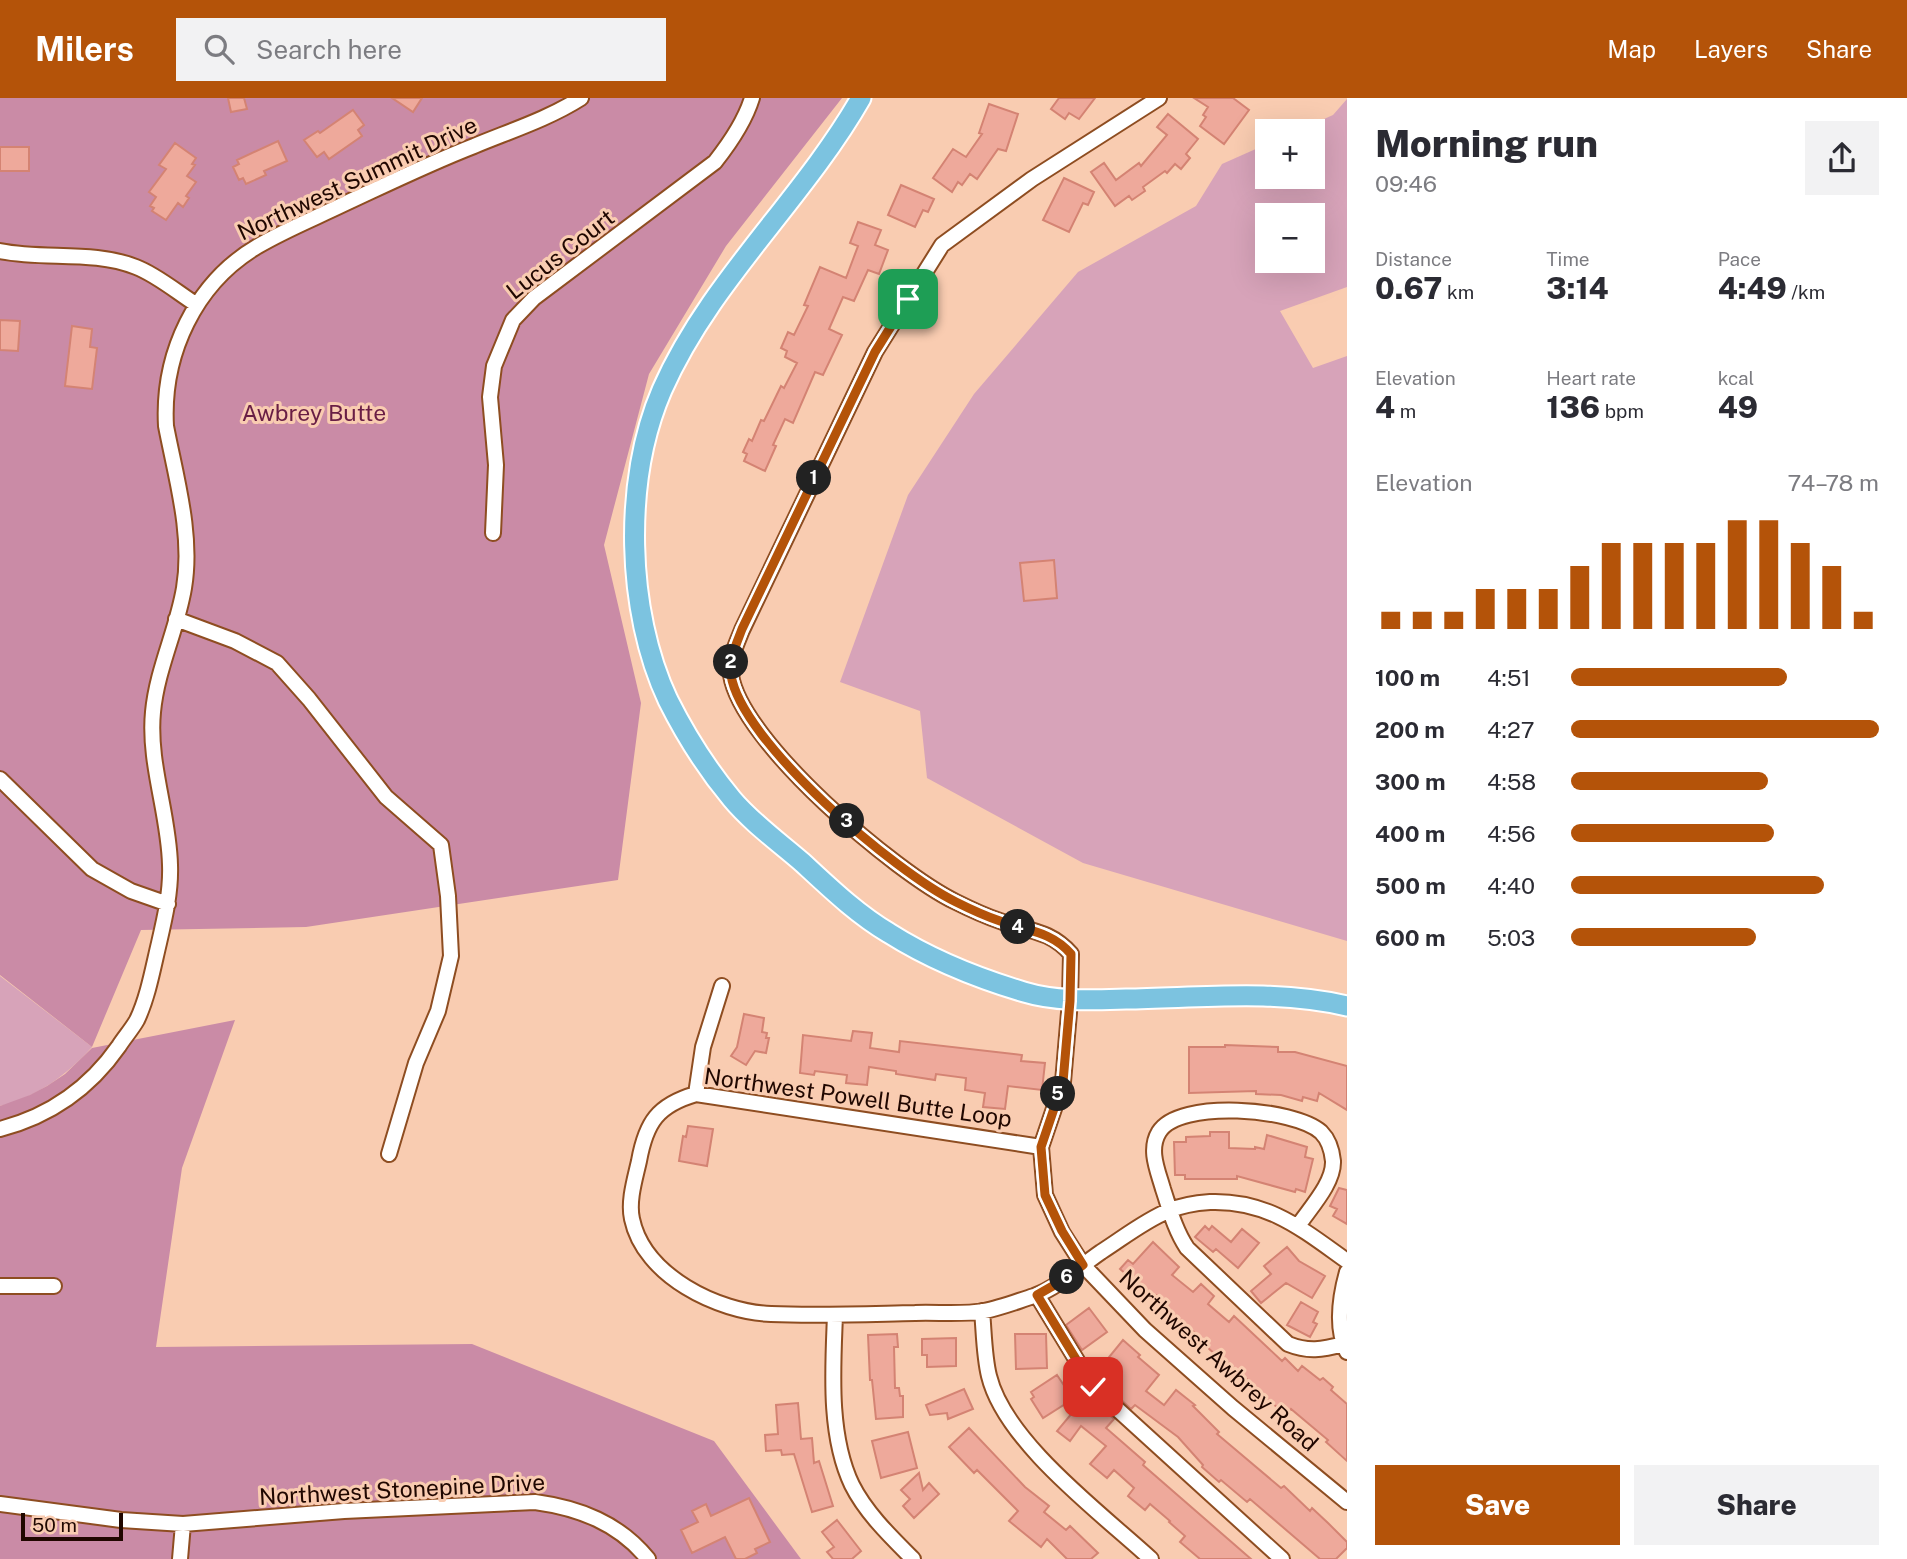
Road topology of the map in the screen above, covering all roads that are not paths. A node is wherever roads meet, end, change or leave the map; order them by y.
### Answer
1 (581, 98) edge
2 (751, 98) edge
3 (861, 98) edge
4 (1159, 98) edge
5 (0, 251) edge
6 (197, 305) junction
7 (493, 533) dead end
8 (176, 619) junction
9 (0, 779) edge
10 (168, 904) junction
11 (722, 986) dead end
12 (1070, 1001) junction
13 (1347, 1006) edge
14 (696, 1094) junction
15 (0, 1129) edge
16 (1041, 1147) junction
17 (389, 1154) dead end
18 (1170, 1210) junction
19 (1298, 1226) junction
20 (1347, 1261) edge
21 (1083, 1265) junction
22 (1347, 1272) edge
23 (0, 1286) edge
24 (54, 1286) dead end
25 (1037, 1295) junction
26 (982, 1311) junction
27 (835, 1315) junction
28 (1345, 1348) edge
29 (1347, 1502) edge
30 (0, 1504) edge
31 (183, 1524) junction
32 (180, 1559) edge
33 (648, 1559) edge
34 (914, 1559) edge
35 (1151, 1559) edge
36 (1282, 1559) edge

1 - 6 street, Northwest Summit Drive
2 - 7 street, Lucus Court
3 - 12 main road
4 - 12 street, Northwest Awbrey Road
5 - 6 street
6 - 8 street, Northwest Summit Drive
8 - 10 street, Northwest Summit Drive
8 - 17 street
9 - 10 street
10 - 15 street, Northwest Summit Drive
11 - 14 street
12 - 13 main road
12 - 16 street, Northwest Awbrey Road
14 - 16 street, Northwest Powell Butte Loop
14 - 27 street, Northwest Powell Butte Loop
16 - 21 street, Northwest Awbrey Road
18 - 19 street, Northwest Powell Butte Loop
18 - 19 street
18 - 21 street, Northwest Powell Butte Loop
18 - 28 street
19 - 20 street, Northwest Powell Butte Loop
21 - 25 street, Northwest Powell Butte Loop
21 - 29 street, Northwest Awbrey Road
22 - 28 street
23 - 24 street
25 - 26 street, Northwest Powell Butte Loop
25 - 36 street
26 - 27 street, Northwest Powell Butte Loop
26 - 35 street
27 - 34 street
30 - 31 street, Northwest Stonepine Drive
31 - 32 street
31 - 33 street, Northwest Stonepine Drive

